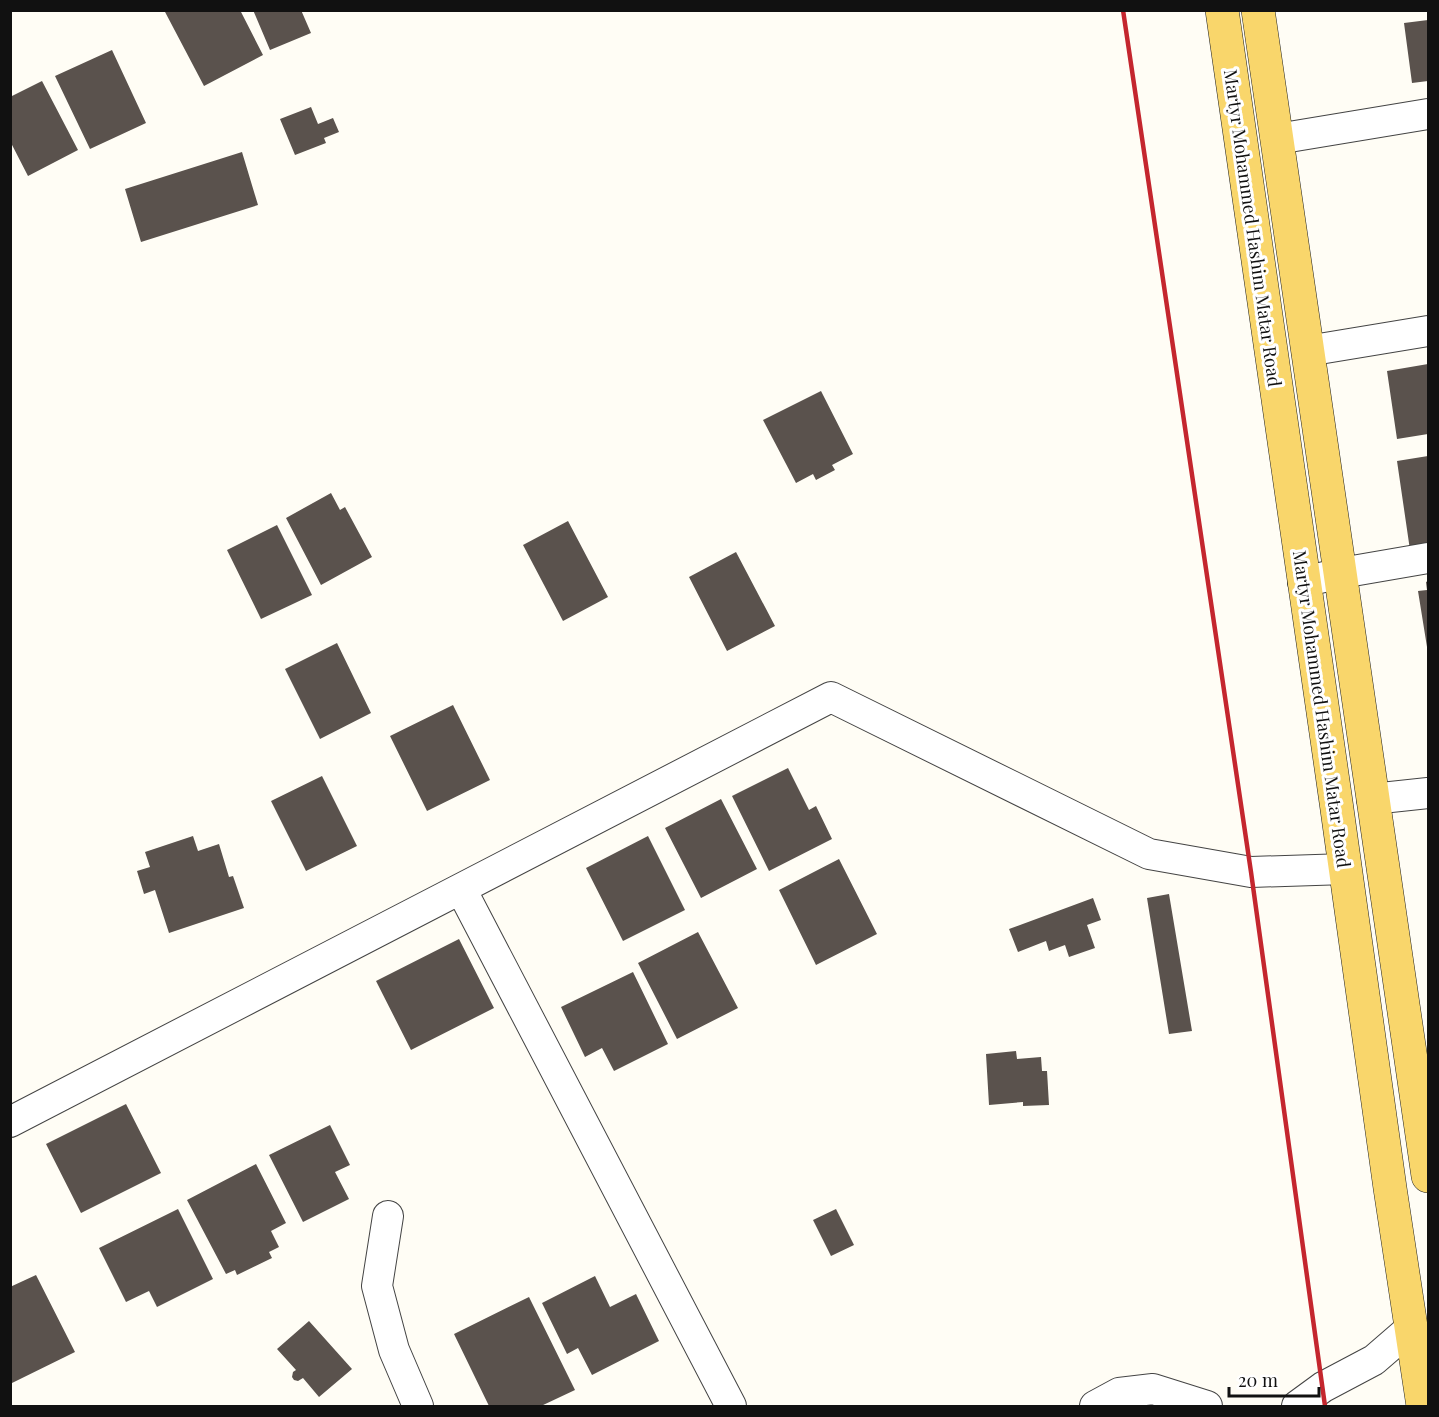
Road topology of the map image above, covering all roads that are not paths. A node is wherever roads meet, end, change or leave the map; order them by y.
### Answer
1 (1222, 10) edge
2 (1258, 10) edge
3 (1428, 114) edge
4 (1277, 139) junction
5 (1428, 331) edge
6 (1307, 351) junction
7 (1428, 558) edge
8 (1341, 573) junction
9 (1304, 582) junction
10 (1428, 793) edge
11 (1372, 799) junction
12 (1346, 869) junction
13 (461, 889) junction
14 (10, 1122) edge
15 (1428, 1176) edge
16 (388, 1216) dead end
17 (1411, 1328) junction
18 (418, 1407) edge
19 (731, 1407) edge
20 (1095, 1407) edge
21 (1207, 1407) edge
22 (1297, 1407) edge
23 (1423, 1407) edge

1 - 9 main road, Martyr Mohammed Hashim Matar Road
2 - 4 main road, Martyr Mohammed Hashim Matar Road
3 - 4 street
4 - 6 main road, Martyr Mohammed Hashim Matar Road
5 - 6 street
6 - 8 main road, Martyr Mohammed Hashim Matar Road
7 - 8 street
8 - 9 street
8 - 11 main road, Martyr Mohammed Hashim Matar Road
9 - 12 main road, Martyr Mohammed Hashim Matar Road
10 - 11 street
11 - 15 main road, Martyr Mohammed Hashim Matar Road
12 - 13 street
12 - 17 main road, Martyr Mohammed Hashim Matar Road
13 - 14 street
13 - 19 street
16 - 18 street
17 - 22 street
17 - 23 main road, Martyr Mohammed Hashim Matar Road
20 - 21 street

